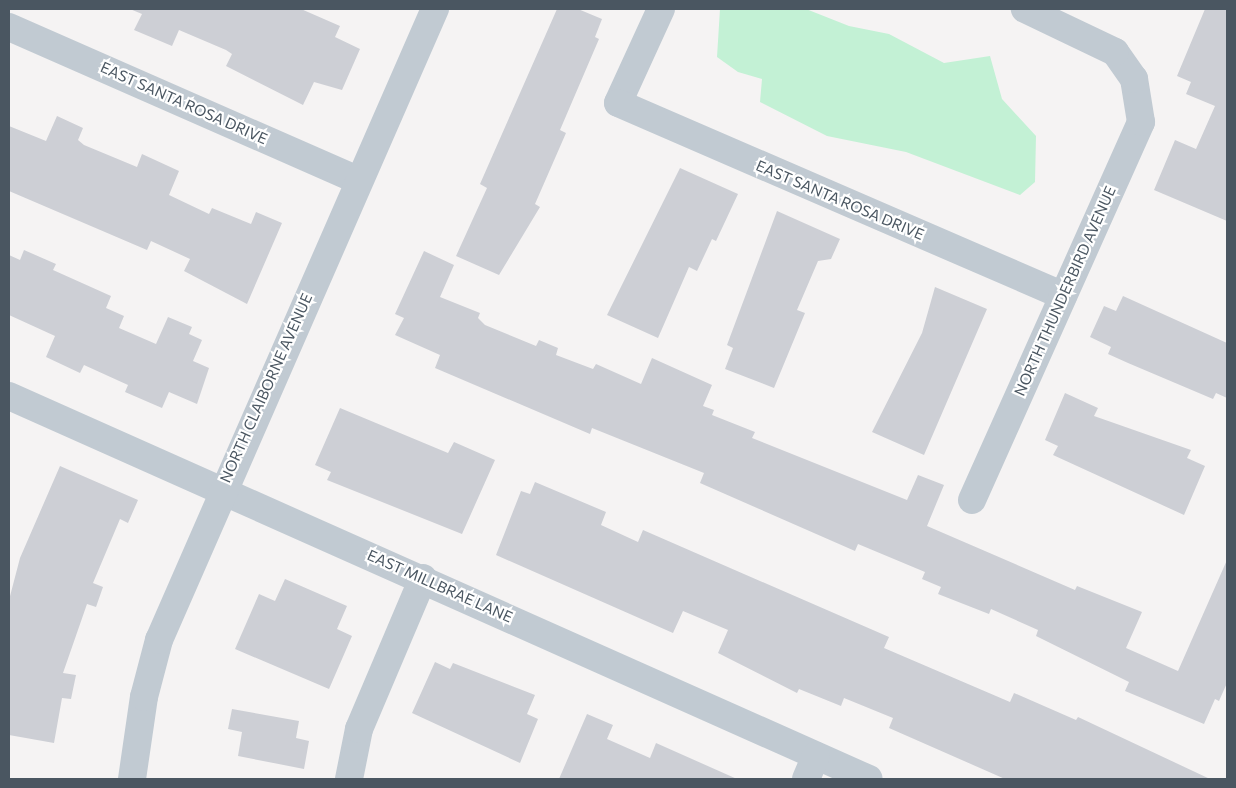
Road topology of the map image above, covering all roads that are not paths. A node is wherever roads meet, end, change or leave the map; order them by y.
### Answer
1 (435, 9) edge
2 (1025, 9) edge
3 (655, 11) edge
4 (9, 27) edge
5 (358, 180) junction
6 (1063, 296) junction
7 (12, 405) edge
8 (222, 487) junction
9 (972, 500) dead end
10 (423, 578) junction
11 (811, 768) edge
12 (132, 779) edge
13 (349, 779) edge
14 (869, 779) edge

1 - 5 street, NORTH CLAIBORNE AVENUE
2 - 6 street, NORTH THUNDERBIRD AVENUE
3 - 6 street, EAST SANTA ROSA DRIVE
4 - 5 street, EAST SANTA ROSA DRIVE
5 - 8 street, NORTH CLAIBORNE AVENUE
6 - 9 street, NORTH THUNDERBIRD AVENUE
7 - 8 street, EAST MILLBRAE LANE
8 - 10 street, EAST MILLBRAE LANE
8 - 12 street, NORTH CLAIBORNE AVENUE
10 - 11 street, EAST MILLBRAE LANE
10 - 13 street
11 - 14 street, EAST MILLBRAE LANE

